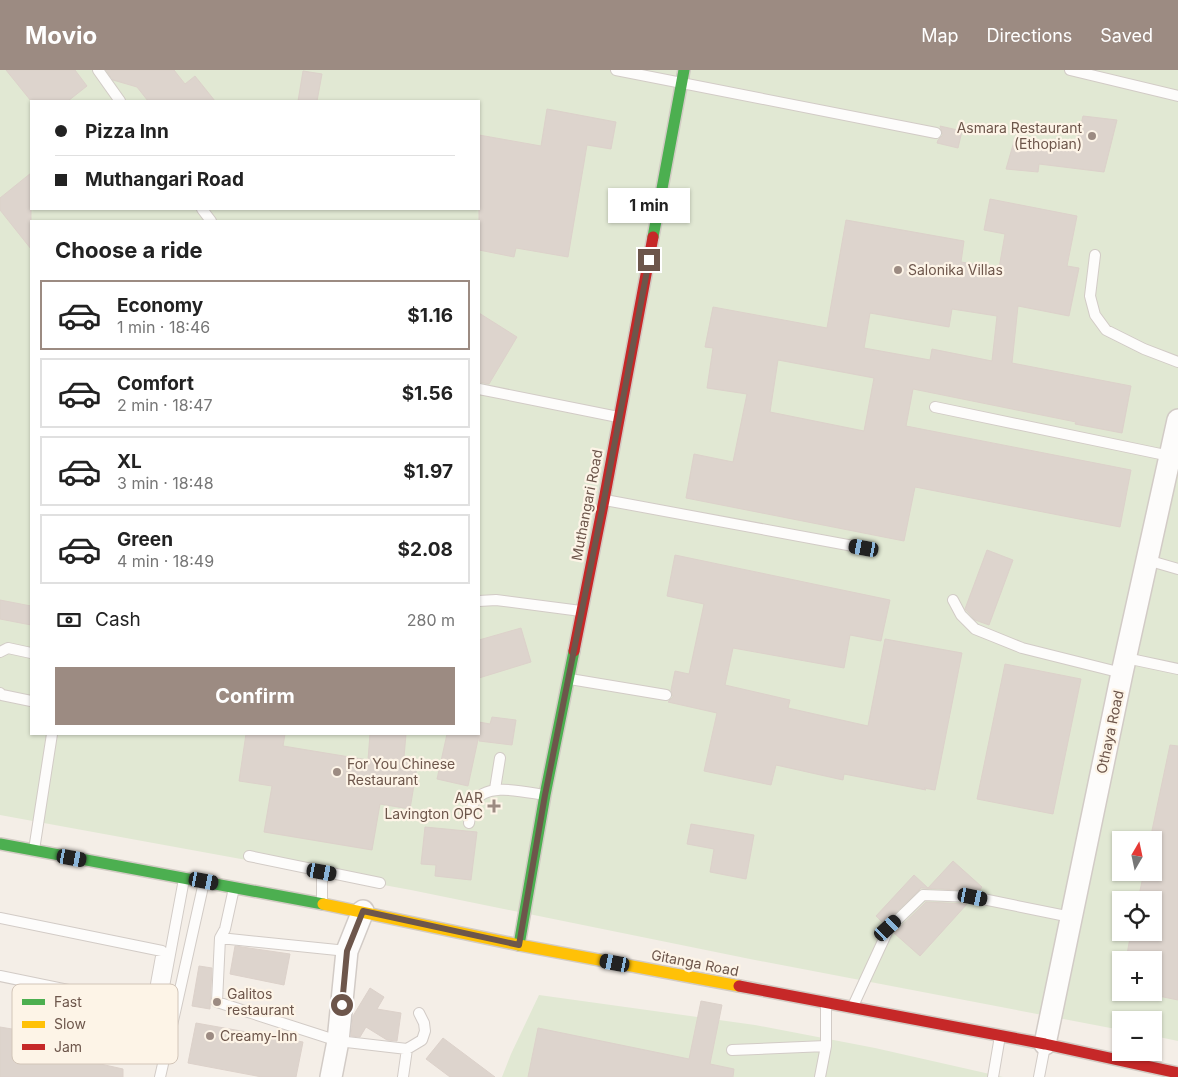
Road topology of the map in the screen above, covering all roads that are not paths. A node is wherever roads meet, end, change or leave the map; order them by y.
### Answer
1 (98, 70) edge
2 (616, 70) edge
3 (684, 70) edge
4 (1070, 70) edge
5 (682, 83) junction
6 (1178, 96) edge
7 (119, 100) edge
8 (936, 133) dead end
9 (1095, 255) dead end
10 (1178, 362) edge
11 (480, 389) edge
12 (935, 407) dead end
13 (619, 417) junction
14 (1178, 420) edge
15 (1170, 456) junction
16 (604, 500) junction
17 (864, 548) dead end
18 (1146, 560) junction
19 (1178, 568) edge
20 (953, 600) dead end
21 (480, 601) edge
22 (582, 611) junction
23 (0, 652) edge
24 (30, 653) edge
25 (1124, 666) junction
26 (1178, 669) edge
27 (569, 679) junction
28 (0, 693) edge
29 (666, 695) dead end
30 (30, 701) edge
31 (52, 735) edge
32 (500, 758) dead end
33 (495, 789) junction
34 (545, 795) junction
35 (469, 823) dead end
36 (0, 844) edge
37 (34, 851) junction
38 (249, 856) dead end
39 (322, 872) junction
40 (184, 878) junction
41 (204, 881) junction
42 (380, 882) dead end
43 (234, 887) junction
44 (322, 904) junction
45 (363, 911) junction
46 (1071, 917) junction
47 (0, 918) edge
48 (220, 938) junction
49 (519, 945) junction
50 (166, 951) junction
51 (347, 951) junction
52 (188, 955) junction
53 (0, 976) edge
54 (40, 984) edge
55 (160, 984) edge
56 (178, 999) edge
57 (826, 1002) junction
58 (852, 1008) junction
59 (419, 1013) dead end
60 (1000, 1036) junction
61 (338, 1041) junction
62 (1045, 1044) junction
63 (826, 1046) junction
64 (407, 1049) junction
65 (732, 1050) dead end
66 (163, 1064) edge
67 (1167, 1073) edge
68 (160, 1077) edge
69 (331, 1077) edge
70 (403, 1077) edge
71 (820, 1077) edge
72 (993, 1077) edge
73 (1039, 1077) edge

1 - 7 lane
2 - 5 lane
3 - 5 main road, Muthangari Road
4 - 6 lane
5 - 8 lane
5 - 13 main road, Muthangari Road
9 - 10 lane
11 - 13 lane
12 - 15 lane
13 - 16 main road, Muthangari Road
14 - 15 street, Othaya Road
15 - 18 street, Othaya Road
16 - 17 lane
16 - 22 main road, Muthangari Road
18 - 19 lane
18 - 25 street, Othaya Road
20 - 25 lane
21 - 22 lane
22 - 27 main road, Muthangari Road
23 - 24 lane
25 - 26 lane
25 - 46 street, Othaya Road
27 - 29 lane
27 - 34 main road, Muthangari Road
28 - 30 lane
31 - 37 lane
32 - 33 lane
33 - 34 lane
33 - 35 lane
34 - 49 main road, Muthangari Road
36 - 37 main road, Gitanga Road
37 - 40 main road, Gitanga Road
38 - 39 lane
39 - 42 lane
39 - 44 lane
40 - 41 main road, Gitanga Road
40 - 50 lane
41 - 43 main road, Gitanga Road
41 - 52 lane
43 - 44 main road, Gitanga Road
43 - 48 lane
44 - 45 main road, Gitanga Road
45 - 49 main road, Gitanga Road
45 - 51 street
46 - 58 lane
46 - 62 street, Othaya Road
47 - 50 lane
48 - 51 lane
48 - 61 lane
49 - 57 main road, Gitanga Road
50 - 52 lane
50 - 55 lane
51 - 61 street
52 - 56 lane
53 - 54 lane
57 - 58 main road, Gitanga Road
57 - 63 lane
58 - 60 main road, Gitanga Road
59 - 64 lane
60 - 62 main road, Gitanga Road
60 - 72 lane
61 - 64 lane
61 - 69 street
62 - 67 main road, Gitanga Road
62 - 73 lane
63 - 65 lane
63 - 71 lane
64 - 70 lane
66 - 68 lane

